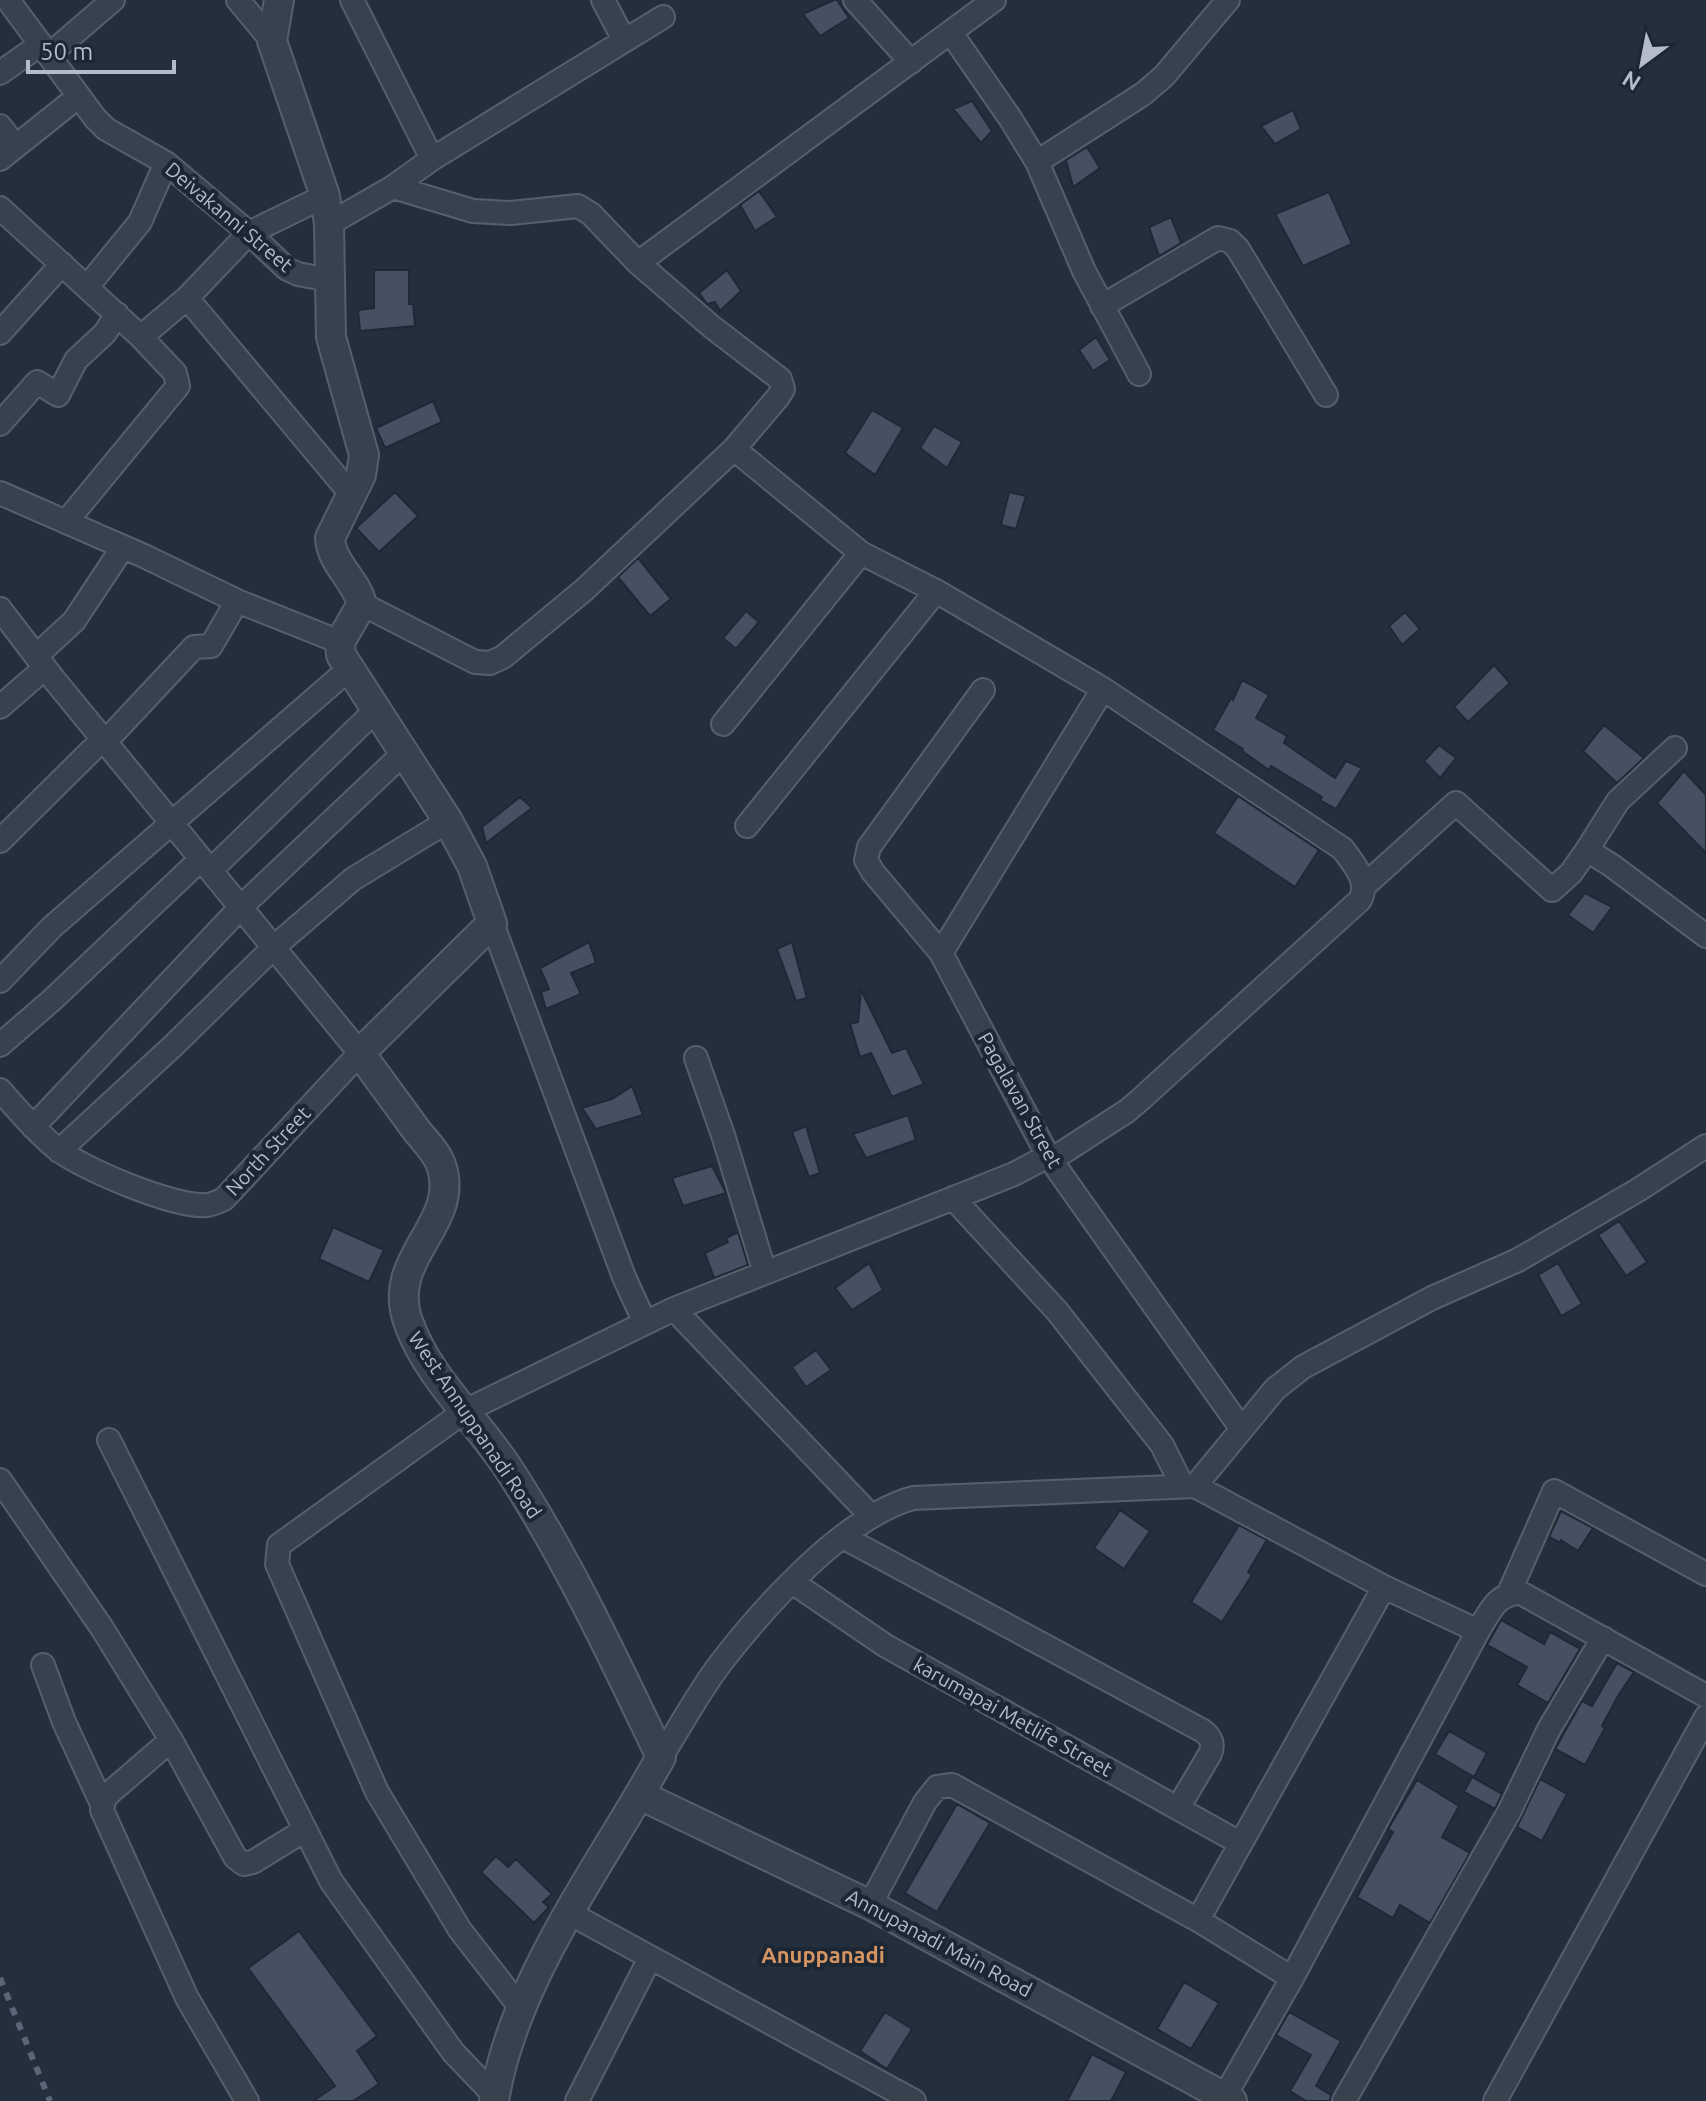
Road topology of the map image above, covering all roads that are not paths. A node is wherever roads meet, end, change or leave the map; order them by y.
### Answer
1 (8, 0) edge
2 (113, 0) edge
3 (238, 0) edge
4 (279, 0) edge
5 (352, 0) edge
6 (603, 0) edge
7 (855, 0) edge
8 (994, 0) edge
9 (1228, 0) edge
10 (663, 17) dead end
11 (951, 33) junction
12 (624, 40) junction
13 (272, 41) junction
14 (45, 50) junction
15 (911, 62) junction
16 (0, 73) edge
17 (79, 96) junction
18 (0, 126) edge
19 (7, 152) edge
20 (432, 159) junction
21 (1037, 162) junction
22 (166, 163) junction
23 (393, 187) junction
24 (0, 208) edge
25 (327, 210) junction
26 (249, 233) junction
27 (638, 263) junction
28 (62, 264) junction
29 (329, 280) junction
30 (87, 287) junction
31 (187, 298) junction
32 (1102, 306) junction
33 (117, 314) junction
34 (0, 333) edge
35 (141, 337) junction
36 (1139, 374) dead end
37 (1326, 395) dead end
38 (0, 424) edge
39 (734, 449) junction
40 (0, 493) edge
41 (351, 494) junction
42 (66, 522) junction
43 (123, 547) junction
44 (861, 553) junction
45 (936, 591) junction
46 (237, 601) junction
47 (362, 604) junction
48 (0, 609) edge
49 (344, 656) junction
50 (40, 662) junction
51 (1103, 689) junction
52 (983, 690) dead end
53 (0, 707) edge
54 (376, 710) junction
55 (723, 724) dead end
56 (104, 740) junction
57 (1675, 748) dead end
58 (405, 752) junction
59 (448, 821) junction
60 (172, 824) junction
61 (747, 826) dead end
62 (0, 841) edge
63 (1587, 850) junction
64 (206, 864) junction
65 (1364, 886) junction
66 (241, 907) junction
67 (492, 923) junction
68 (1706, 936) edge
69 (274, 947) junction
70 (941, 953) junction
71 (0, 981) edge
72 (0, 1045) edge
73 (360, 1053) junction
74 (696, 1058) dead end
75 (0, 1090) edge
76 (33, 1127) junction
77 (1706, 1146) edge
78 (59, 1151) junction
79 (1050, 1158) junction
80 (953, 1198) junction
81 (765, 1273) junction
82 (674, 1309) junction
83 (645, 1323) junction
84 (465, 1411) junction
85 (1241, 1428) junction
86 (109, 1440) dead end
87 (0, 1480) edge
88 (1189, 1486) junction
89 (871, 1516) junction
90 (843, 1537) junction
91 (1706, 1574) edge
92 (792, 1582) junction
93 (1384, 1587) junction
94 (1509, 1593) junction
95 (1478, 1631) junction
96 (1603, 1638) junction
97 (43, 1665) dead end
98 (1706, 1696) edge
99 (1706, 1717) edge
100 (171, 1740) junction
101 (661, 1757) junction
102 (640, 1795) junction
103 (102, 1804) junction
104 (1178, 1808) junction
105 (305, 1830) junction
106 (1240, 1843) junction
107 (870, 1905) junction
108 (569, 1913) junction
109 (1198, 1920) junction
110 (650, 1958) junction
111 (1292, 1978) junction
112 (520, 2007) junction
113 (494, 2098) edge
114 (1226, 2100) edge
115 (247, 2101) edge
116 (577, 2101) edge
117 (914, 2101) edge
118 (1344, 2101) edge
119 (1495, 2101) edge

1 - 14 street, Deivakanni Street
2 - 14 street
3 - 13 street
4 - 13 street
5 - 20 street
6 - 12 street
7 - 15 street
8 - 11 street
9 - 21 street
10 - 12 street
11 - 15 street
11 - 21 street
12 - 20 street
13 - 25 street
14 - 16 street
14 - 17 street, Deivakanni Street
15 - 27 street
17 - 19 street
17 - 22 street, Deivakanni Street
18 - 19 street
20 - 23 street
21 - 32 street
22 - 26 street, Deivakanni Street
22 - 30 street
23 - 25 street
23 - 27 street
24 - 28 street
25 - 26 street
25 - 29 street
26 - 29 street, Deivakanni Street
26 - 31 street
27 - 39 street
28 - 30 street
28 - 34 street
29 - 41 street
30 - 33 street
31 - 35 street
31 - 41 street
32 - 36 street
32 - 37 street
33 - 35 street
33 - 38 street
35 - 42 street
39 - 44 street
39 - 47 street
40 - 42 street
41 - 47 street
42 - 43 street
43 - 46 street
43 - 50 street
44 - 45 street
44 - 55 street
45 - 51 street
45 - 61 street
46 - 49 street
46 - 56 street
47 - 49 street
48 - 50 street
49 - 54 street
49 - 60 street
50 - 53 street
50 - 56 street
51 - 65 street
51 - 70 street
52 - 70 street, Pagalavan Street
54 - 58 street
54 - 64 street
56 - 60 street
56 - 62 street
57 - 63 street
58 - 59 street
58 - 66 street
59 - 67 street
59 - 69 street
60 - 64 street
60 - 71 street
63 - 65 street
63 - 68 street
64 - 66 street
64 - 72 street
65 - 79 street
66 - 69 street
66 - 76 street
67 - 73 street
67 - 83 street
69 - 73 street
69 - 78 street
70 - 79 street, Pagalavan Street
73 - 78 street, North Street
73 - 84 street, West Annuppanadi Road
74 - 81 street
75 - 76 street, North Street
76 - 78 street, North Street
77 - 85 street
79 - 80 street
79 - 85 street, Pagalavan Street
80 - 81 street
80 - 88 street
81 - 82 street
82 - 83 street
82 - 89 street
83 - 84 street
84 - 101 street, West Annuppanadi Road
84 - 112 street
85 - 88 street
86 - 105 street
87 - 100 street
88 - 89 street
88 - 93 street
89 - 90 street
90 - 92 street
90 - 104 street
91 - 94 street
92 - 101 street
92 - 104 street, karumapai Metlife Street
93 - 95 street
93 - 106 street
94 - 95 street
94 - 96 street
95 - 111 street
96 - 98 street
96 - 118 street
97 - 103 street
99 - 119 street
100 - 103 street
100 - 105 street
101 - 102 street
102 - 107 street, Annupanadi Main Road
102 - 108 street
103 - 115 street
104 - 106 street, karumapai Metlife Street
105 - 113 street
106 - 109 street
107 - 109 street
107 - 114 street, Annupanadi Main Road
108 - 110 street
108 - 112 street
109 - 111 street
110 - 116 street
110 - 117 street
111 - 114 street
112 - 113 street

